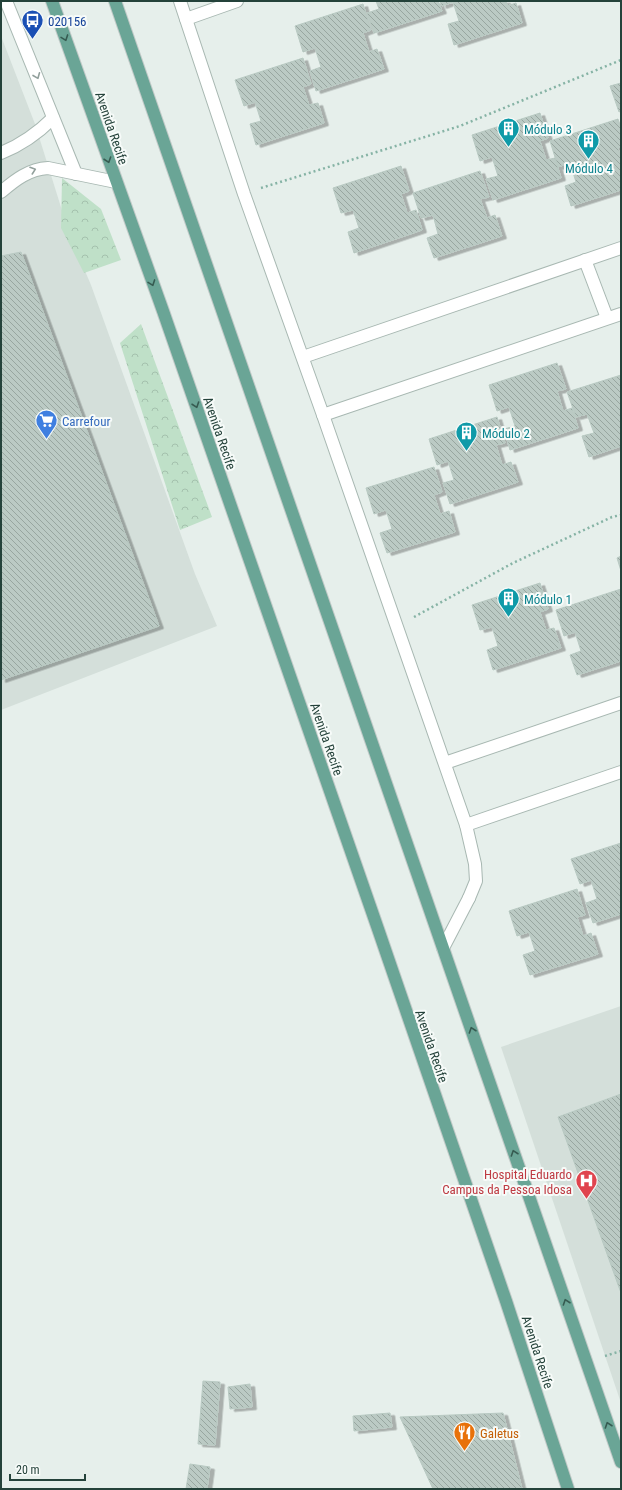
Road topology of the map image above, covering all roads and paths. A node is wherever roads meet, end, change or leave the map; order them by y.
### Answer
1 (6, 1) edge
2 (52, 1) edge
3 (106, 1) edge
4 (115, 1) edge
5 (180, 1) edge
6 (237, 1) edge
7 (186, 19) junction
8 (122, 21) junction
9 (621, 60) edge
10 (54, 118) junction
11 (1, 153) edge
12 (76, 174) junction
13 (116, 182) junction
14 (1, 192) edge
15 (244, 194) junction
16 (621, 248) edge
17 (585, 260) junction
18 (621, 314) edge
19 (607, 318) junction
20 (302, 357) junction
21 (323, 415) junction
22 (621, 515) edge
23 (396, 626) junction
24 (621, 703) edge
25 (445, 763) junction
26 (621, 772) edge
27 (466, 825) junction
28 (443, 948) junction
29 (621, 1351) edge
30 (605, 1356) dead end
31 (621, 1462) edge
32 (568, 1489) edge

1 -> 10 street
2 -> 13 main road, Avenida Recife
3 - 8 main road
4 - 8 main road
5 - 7 street
6 - 7 street
7 - 15 street
8 - 28 main road
9 - 15 path
10 - 11 street
10 - 12 street
12 - 13 street
14 -> 12 street
13 -> 32 main road, Avenida Recife
15 - 20 street
16 - 17 street
17 - 19 street
17 - 20 street
18 - 19 street
19 - 21 street
20 - 21 street
21 - 23 street
22 - 23 path
23 - 25 street
24 - 25 street
25 - 27 street
26 - 27 street
27 - 28 street
31 -> 28 main road
29 - 30 path

